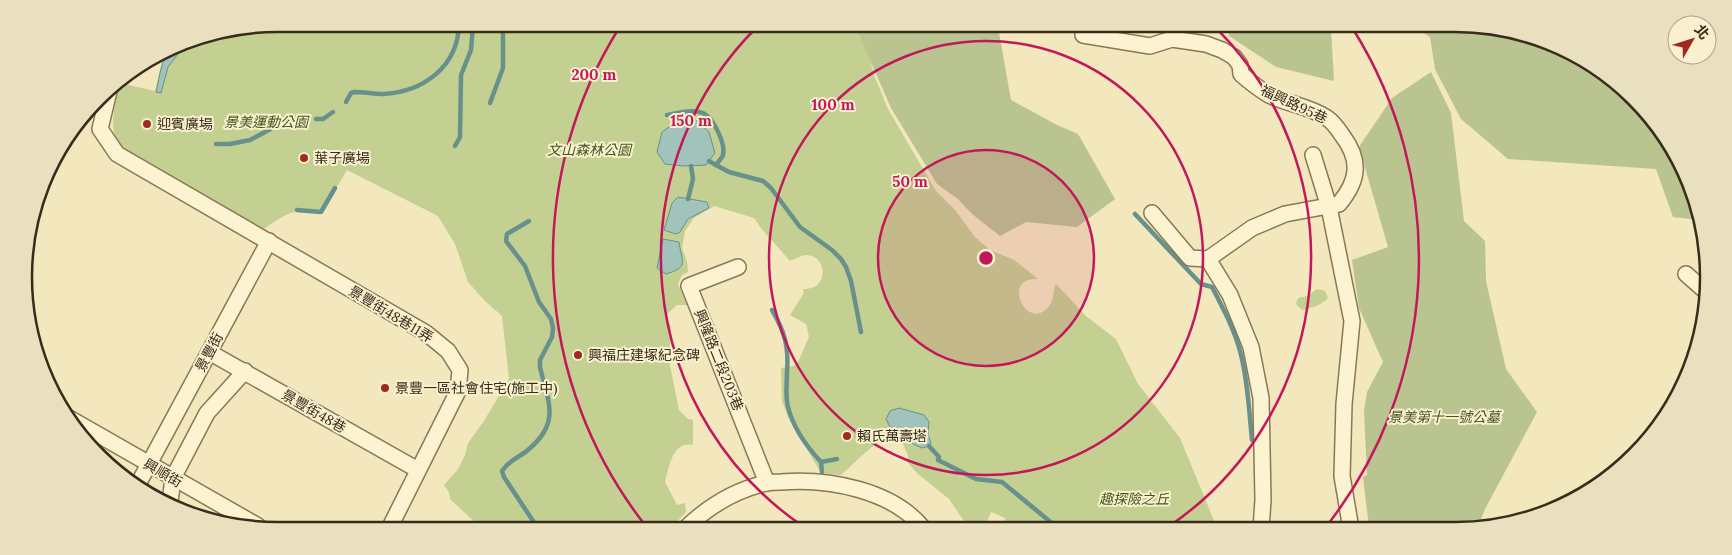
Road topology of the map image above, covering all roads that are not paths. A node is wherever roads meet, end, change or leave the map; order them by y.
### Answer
1 (1083, 35) dead end
2 (106, 102) edge
3 (1313, 155) dead end
4 (1329, 207) junction
5 (1152, 213) dead end
6 (269, 241) junction
7 (1208, 259) junction
8 (738, 267) dead end
9 (1686, 274) dead end
10 (1700, 286) edge
11 (209, 352) junction
12 (245, 371) junction
13 (82, 425) edge
14 (149, 464) junction
15 (418, 470) junction
16 (173, 478) junction
17 (140, 480) edge
18 (767, 482) junction
19 (171, 498) edge
20 (248, 520) edge
21 (392, 522) edge
22 (692, 522) edge
23 (916, 522) edge
24 (1261, 522) edge
25 (1350, 522) edge

1 - 4 street, 福興路95巷
2 - 6 street, 景豐街48巷11弄
3 - 4 street
4 - 7 street, 福興路95巷
4 - 25 street
5 - 7 street
6 - 11 street, 景豐街
6 - 15 street, 景豐街48巷11弄
7 - 24 street
8 - 18 street, 興隆路二段203巷
9 - 10 street
11 - 12 street, 景豐街48巷
11 - 14 street, 景豐街
12 - 15 street, 景豐街48巷
12 - 16 street
13 - 14 street, 興順街
14 - 16 street, 興順街
14 - 17 street, 景豐街
15 - 21 street, 景豐街48巷11弄
16 - 19 street
16 - 20 street, 興順街
18 - 22 street
18 - 23 street

